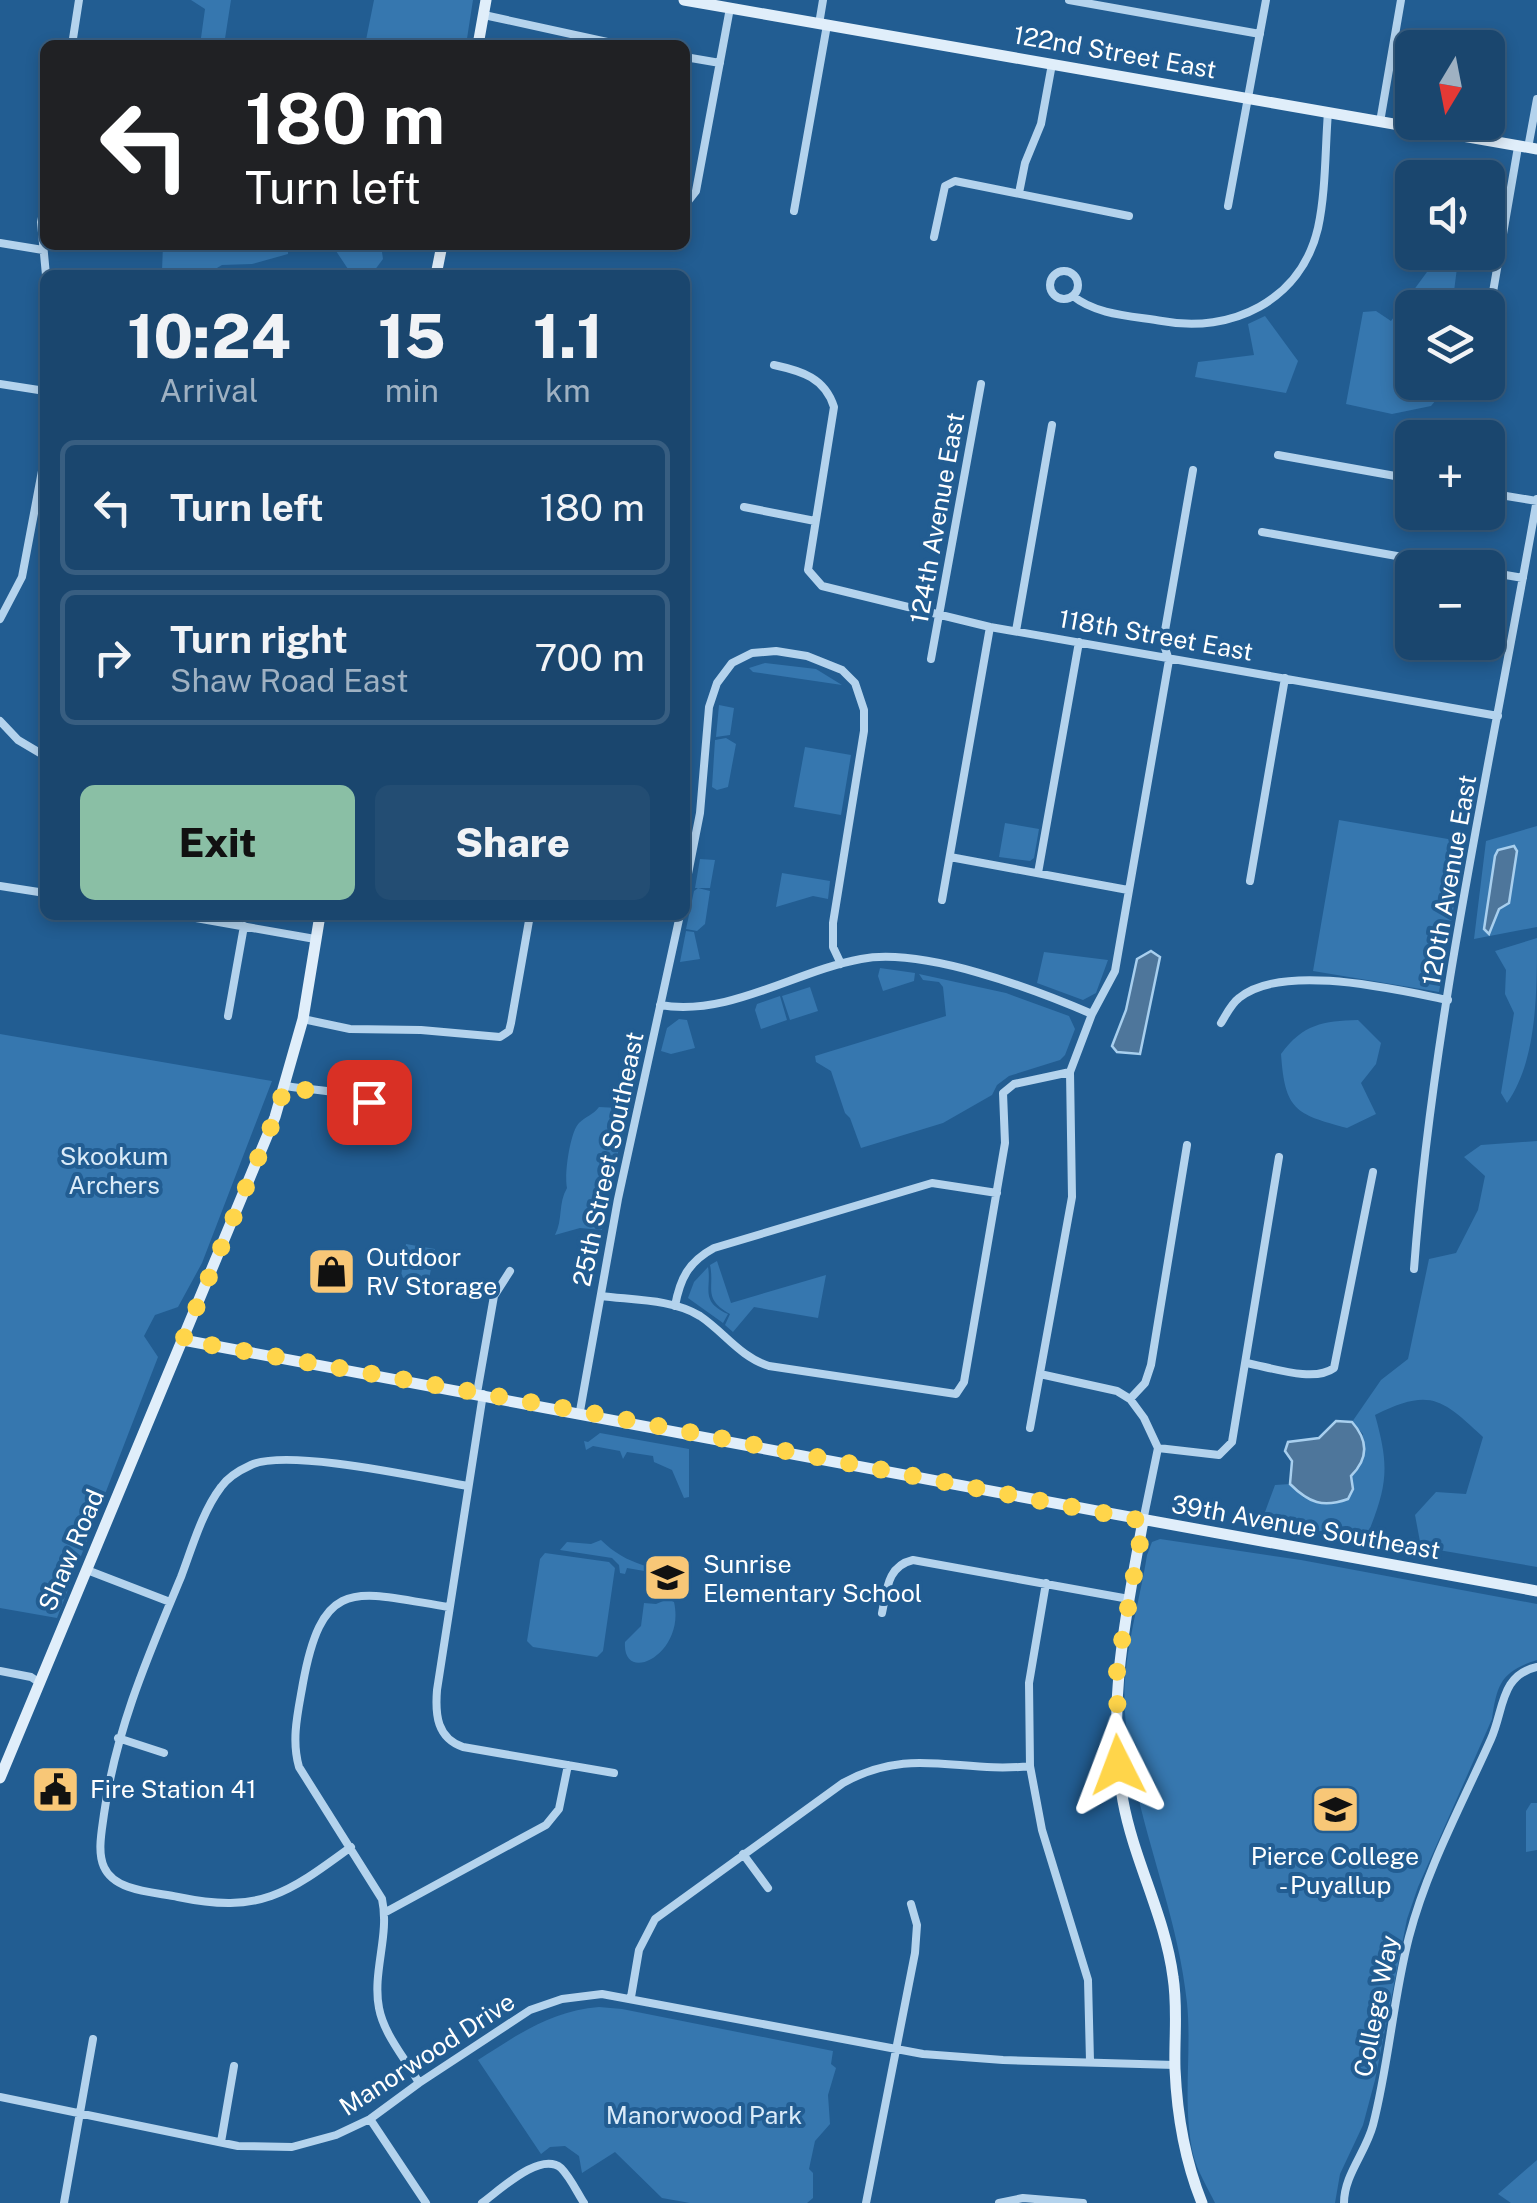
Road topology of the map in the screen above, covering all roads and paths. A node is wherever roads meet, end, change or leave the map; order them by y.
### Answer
1 (79, 0) edge
2 (486, 0) edge
3 (684, 0) edge
4 (823, 0) edge
5 (1069, 0) edge
6 (1266, 0) edge
7 (1401, 0) edge
8 (730, 8) junction
9 (484, 15) junction
10 (823, 24) junction
11 (1260, 34) junction
12 (73, 40) edge
13 (479, 40) edge
14 (574, 40) edge
15 (690, 58) edge
16 (720, 63) junction
17 (1052, 64) junction
18 (1250, 99) junction
19 (1537, 99) edge
20 (1328, 112) junction
21 (1380, 122) junction
22 (1528, 148) edge
23 (1019, 194) junction
24 (690, 199) edge
25 (1228, 206) dead end
26 (794, 211) dead end
27 (1129, 216) dead end
28 (934, 237) dead end
29 (0, 243) edge
30 (40, 250) edge
31 (43, 250) edge
32 (45, 270) edge
33 (1495, 290) edge
34 (1073, 296) dead end
35 (774, 366) dead end
36 (0, 384) edge
37 (981, 384) dead end
38 (40, 391) edge
39 (1052, 425) dead end
40 (1278, 455) dead end
41 (1192, 470) dead end
42 (1395, 476) edge
43 (40, 481) edge
44 (1505, 495) edge
45 (1537, 500) edge
46 (744, 507) dead end
47 (815, 521) junction
48 (1262, 532) dead end
49 (1395, 556) edge
50 (1505, 575) edge
51 (1523, 578) junction
52 (940, 616) junction
53 (0, 619) edge
54 (990, 627) junction
55 (1016, 631) junction
56 (1078, 642) junction
57 (931, 659) dead end
58 (1169, 660) junction
59 (1285, 678) junction
60 (1498, 716) junction
61 (0, 721) edge
62 (40, 753) edge
63 (950, 857) junction
64 (690, 864) edge
65 (1038, 873) junction
66 (1250, 881) dead end
67 (0, 886) edge
68 (1128, 890) junction
69 (40, 892) edge
70 (942, 900) dead end
71 (209, 920) edge
72 (319, 920) edge
73 (529, 920) edge
74 (679, 920) edge
75 (244, 926) junction
76 (315, 939) junction
77 (841, 964) junction
78 (1448, 1000) junction
79 (660, 1005) junction
80 (1092, 1014) junction
81 (228, 1016) dead end
82 (303, 1019) junction
83 (1220, 1023) dead end
84 (1070, 1072) junction
85 (285, 1086) junction
86 (381, 1115) dead end
87 (1187, 1145) dead end
88 (1280, 1156) dead end
89 (1372, 1172) dead end
90 (997, 1192) junction
91 (1414, 1269) dead end
92 (510, 1271) dead end
93 (600, 1296) junction
94 (675, 1306) junction
95 (183, 1340) junction
96 (1246, 1363) junction
97 (1040, 1374) junction
98 (480, 1393) junction
99 (1130, 1400) junction
100 (580, 1411) junction
101 (1030, 1428) dead end
102 (1158, 1448) junction
103 (468, 1486) junction
104 (1144, 1521) junction
105 (87, 1570) junction
106 (1046, 1583) junction
107 (1537, 1591) edge
108 (1129, 1599) junction
109 (170, 1602) junction
110 (448, 1607) junction
111 (882, 1613) dead end
112 (1537, 1668) edge
113 (0, 1671) edge
114 (40, 1683) junction
115 (118, 1738) junction
116 (164, 1753) dead end
117 (568, 1765) junction
118 (1030, 1766) junction
119 (614, 1773) dead end
120 (0, 1778) edge
121 (351, 1847) junction
122 (743, 1854) junction
123 (768, 1888) dead end
124 (911, 1904) dead end
125 (384, 1913) junction
126 (631, 1997) junction
127 (93, 2039) dead end
128 (896, 2050) junction
129 (1090, 2061) junction
130 (1175, 2065) junction
131 (234, 2066) dead end
132 (418, 2083) junction
133 (0, 2098) edge
134 (80, 2114) junction
135 (370, 2119) junction
136 (221, 2142) junction
137 (64, 2203) edge
138 (426, 2203) edge
139 (482, 2203) edge
140 (584, 2203) edge
141 (866, 2203) edge
142 (1000, 2203) edge
143 (1083, 2203) edge
144 (1202, 2203) edge
145 (1344, 2203) edge

1 - 12 street
2 - 9 main road
3 - 8 main road, 122nd Street East
4 - 10 street
5 - 11 street
6 - 11 street
7 - 21 street
8 - 10 main road, 122nd Street East
8 - 16 street
9 - 13 main road
9 - 14 street
10 - 17 main road, 122nd Street East
10 - 26 street
11 - 18 street
15 - 16 street
16 - 24 street
17 - 18 main road, 122nd Street East
17 - 23 street
18 - 20 main road, 122nd Street East
18 - 25 street
19 - 22 street
20 - 21 main road, 122nd Street East
20 - 34 street
21 - 22 main road, 122nd Street East
22 - 33 street
23 - 27 street
23 - 28 street
29 - 30 street
31 - 32 street
35 - 47 street
36 - 38 street
37 - 52 street, 124th Avenue East
39 - 55 street
40 - 42 street
41 - 58 street
43 - 53 street
44 - 45 street
45 - 51 street, 120th Avenue East
46 - 47 street
47 - 52 street, 118th Street East
48 - 49 street
50 - 51 street
51 - 60 street, 120th Avenue East
52 - 54 street, 118th Street East
52 - 57 street, 124th Avenue East
54 - 55 street, 118th Street East
54 - 63 street
55 - 56 street, 118th Street East
56 - 58 street, 118th Street East
56 - 65 street
58 - 59 street, 118th Street East
58 - 68 street
59 - 60 street, 118th Street East
59 - 66 street
60 - 78 street, 120th Avenue East
61 - 62 street
63 - 65 street
63 - 70 street
64 - 77 street
65 - 68 street
67 - 69 street
68 - 80 street
71 - 75 street
72 - 76 main road, Shaw Road
73 - 82 street
74 - 79 street, 25th Street Southeast
75 - 76 street
75 - 81 street
76 - 82 main road, Shaw Road
77 - 79 street
77 - 80 street
78 - 83 street
78 - 91 street, 120th Avenue East
79 - 93 street, 25th Street Southeast
80 - 84 street
82 - 85 main road, Shaw Road
84 - 90 street
84 - 97 street
85 - 86 street
85 - 95 main road, Shaw Road
87 - 99 street
88 - 96 street
89 - 96 street
90 - 94 street
90 - 94 street
92 - 98 street
93 - 94 street
93 - 100 street, 25th Street Southeast
95 - 98 main road, 39th Avenue Southeast
95 - 105 main road, Shaw Road
96 - 102 street
97 - 99 street
97 - 101 street
98 - 100 main road, 39th Avenue Southeast
98 - 103 street
99 - 102 street
100 - 104 main road, 39th Avenue Southeast
102 - 104 street
103 - 109 street
103 - 110 street
104 - 107 main road, 39th Avenue Southeast
104 - 108 main road
105 - 109 street
105 - 114 main road, Shaw Road
106 - 108 street
106 - 111 street
106 - 118 street
108 - 130 main road
109 - 115 street
110 - 117 street
110 - 121 street
112 - 145 street, College Way
113 - 114 street
114 - 120 main road, Shaw Road
115 - 116 street
115 - 121 street
117 - 119 street
117 - 125 street
118 - 122 street
118 - 129 street
121 - 125 street
122 - 123 street
122 - 126 street
124 - 128 street
125 - 132 street
126 - 128 street, Manorwood Drive
126 - 132 street, Manorwood Drive
127 - 134 street
128 - 129 street, Manorwood Drive
128 - 141 street
129 - 130 street, Manorwood Drive
130 - 144 main road
131 - 136 street
132 - 135 street, Manorwood Drive
133 - 134 street, Manorwood Drive
134 - 136 street, Manorwood Drive
134 - 137 street
135 - 136 street, Manorwood Drive
135 - 138 street
139 - 140 street
142 - 143 street

